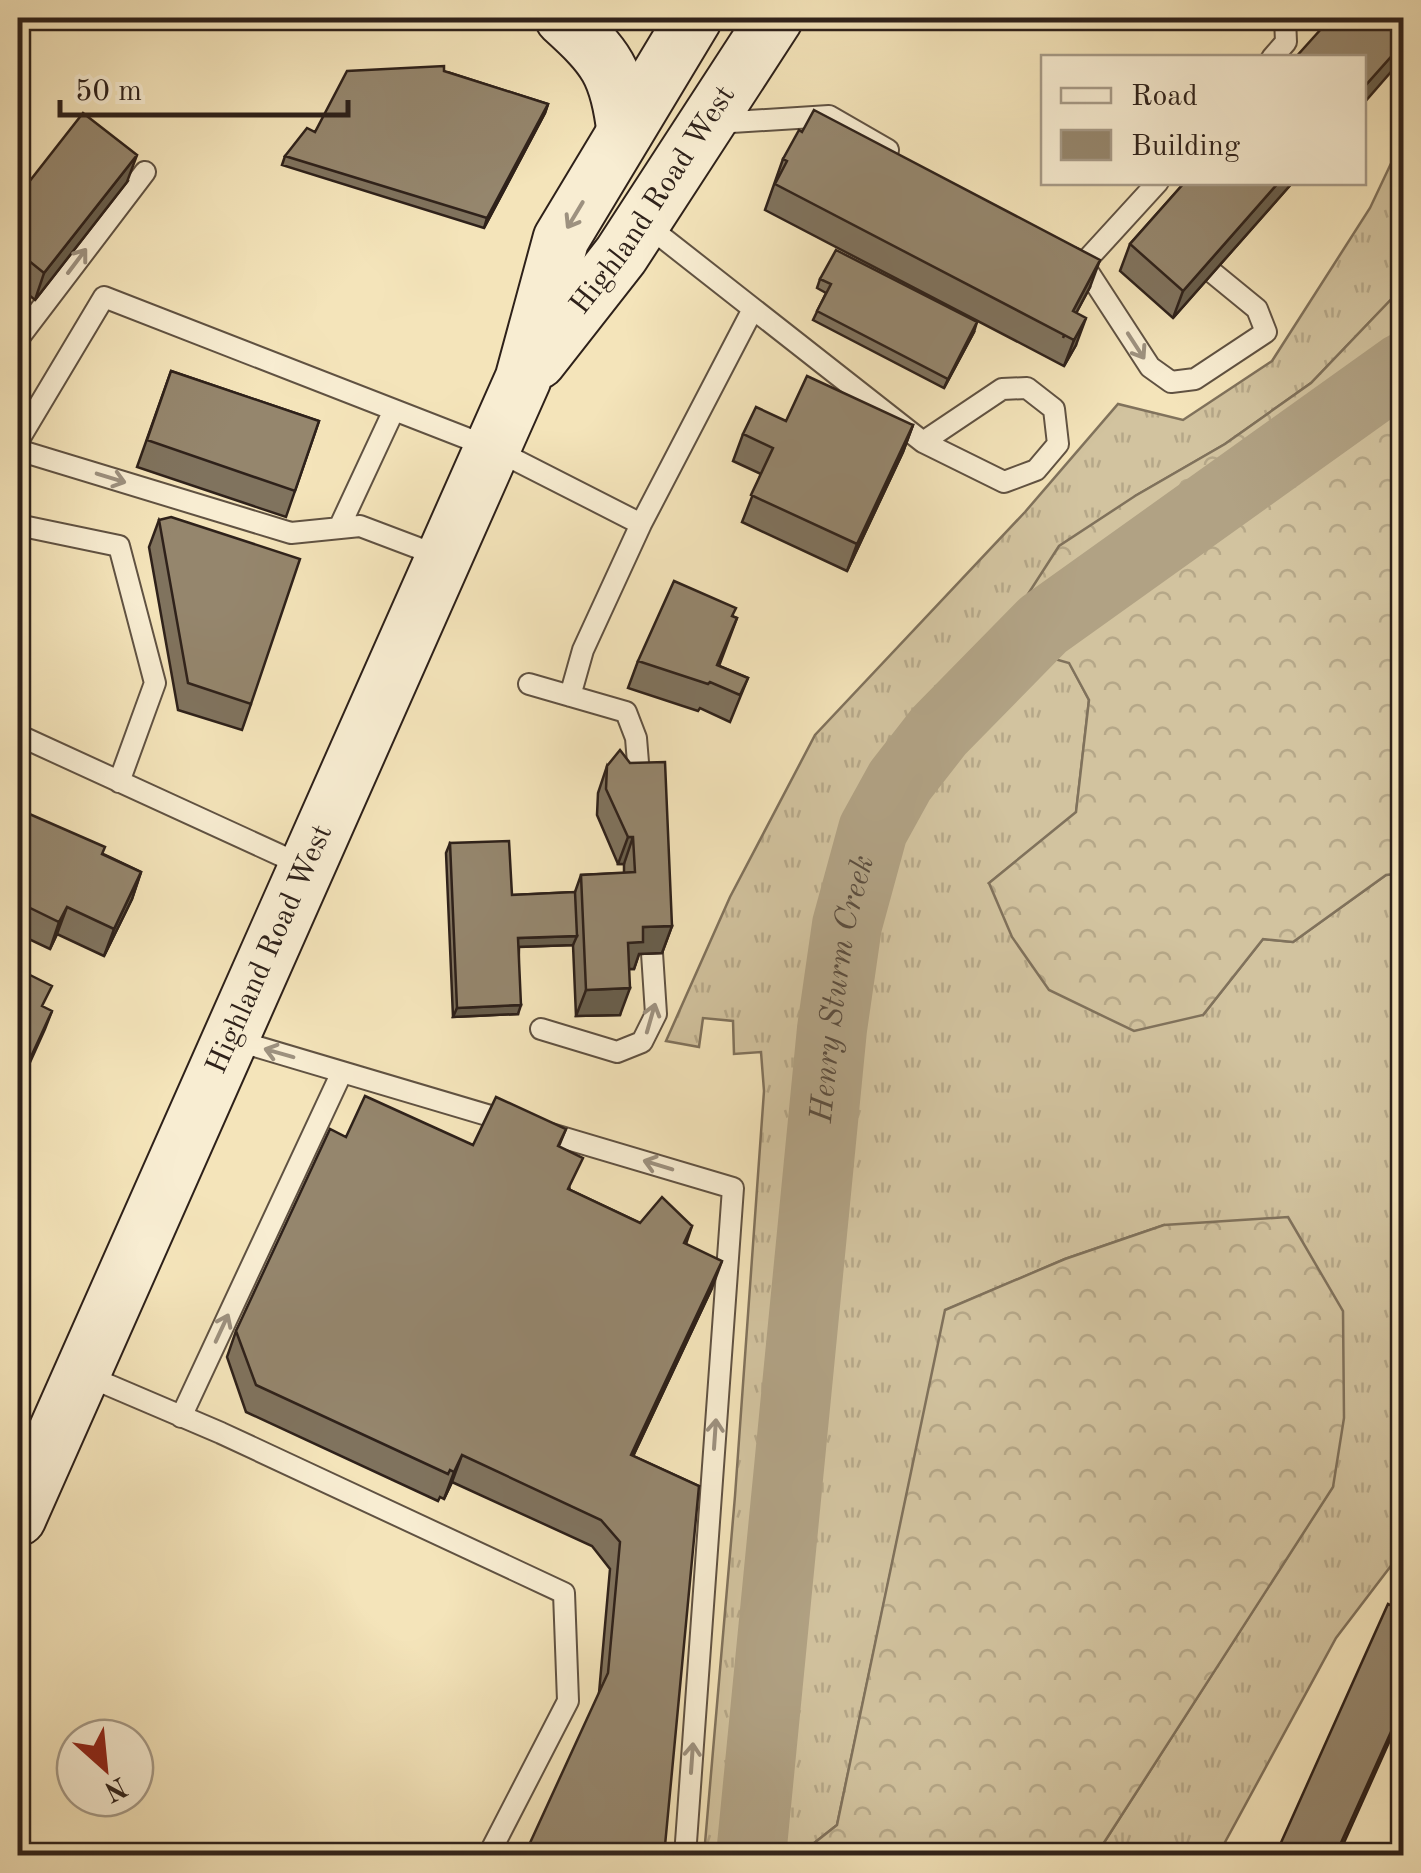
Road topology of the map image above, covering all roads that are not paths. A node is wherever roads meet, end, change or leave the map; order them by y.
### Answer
1 (562, 18) edge
2 (694, 18) edge
3 (775, 18) edge
4 (1286, 18) edge
5 (1275, 55) edge
6 (705, 124) junction
7 (625, 132) junction
8 (914, 166) edge
9 (145, 172) dead end
10 (1156, 185) edge
11 (643, 223) junction
12 (1050, 245) edge
13 (1083, 264) junction
14 (1213, 273) edge
15 (753, 309) junction
16 (18, 338) edge
17 (523, 379) junction
18 (394, 410) junction
19 (18, 440) edge
20 (923, 442) junction
21 (492, 448) junction
22 (18, 450) edge
23 (641, 524) junction
24 (18, 525) edge
25 (339, 528) junction
26 (444, 557) junction
27 (529, 684) dead end
28 (570, 696) junction
29 (18, 735) edge
30 (118, 782) junction
31 (640, 789) edge
32 (306, 867) junction
33 (652, 953) edge
34 (541, 1030) dead end
35 (230, 1039) junction
36 (342, 1072) junction
37 (83, 1374) junction
38 (181, 1416) junction
39 (18, 1518) edge
40 (488, 1856) edge
41 (685, 1856) edge

1 - 7 main road
2 - 7 main road, Highland Road West
3 - 6 main road, Highland Road West
4 - 5 lane
6 - 8 lane
6 - 11 main road, Highland Road West
7 -> 17 main road, Highland Road West
16 -> 9 lane
10 - 13 lane
11 - 15 lane
11 - 17 main road, Highland Road West
12 - 13 lane
13 -> 14 lane
15 - 20 lane
15 - 23 lane
17 - 21 main road, Highland Road West
18 - 19 lane
18 - 21 lane
18 - 25 lane
20 - 20 lane
21 - 23 lane
21 - 26 main road, Highland Road West
22 -> 25 lane
23 - 28 lane
24 - 30 lane
25 - 26 lane
26 - 32 main road, Highland Road West
27 - 28 lane
28 - 31 lane
29 - 30 lane
30 - 32 lane
32 - 35 main road, Highland Road West
34 -> 33 lane
36 -> 35 lane
35 - 37 main road, Highland Road West
38 -> 36 lane
41 -> 36 lane
37 - 38 lane
37 - 39 main road, Highland Road West
38 - 40 lane

